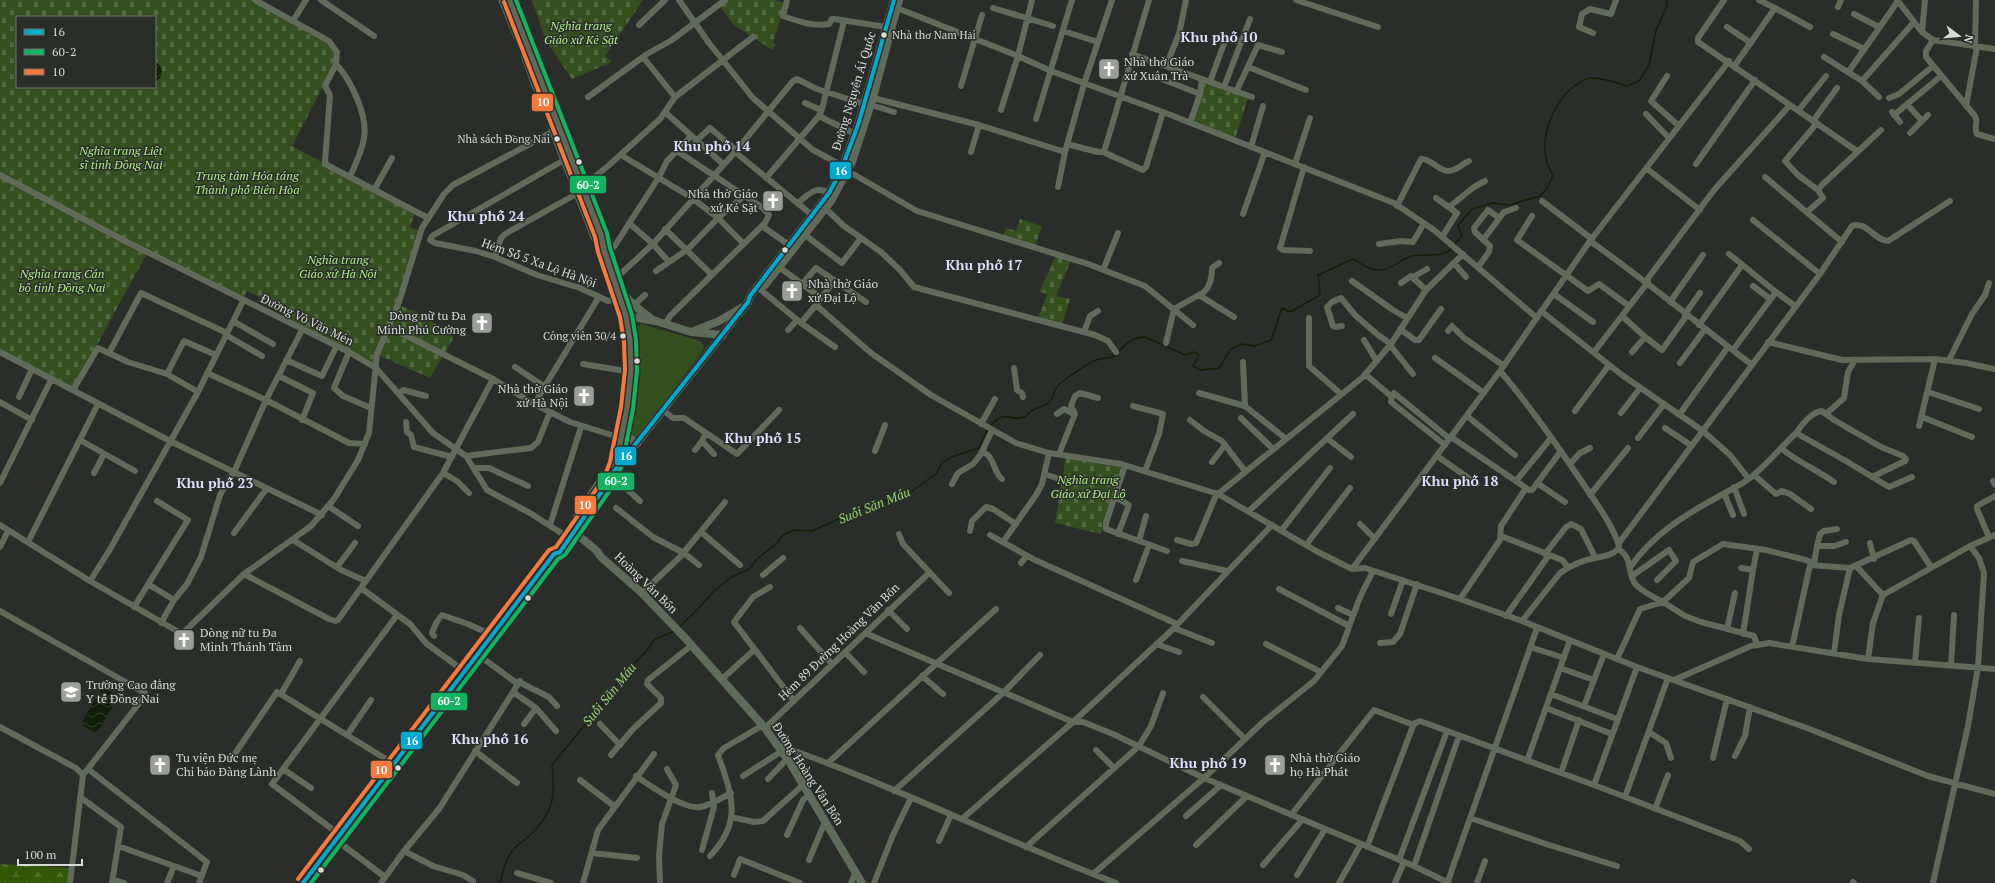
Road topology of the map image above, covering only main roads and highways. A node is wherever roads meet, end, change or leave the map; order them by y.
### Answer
1 (503, 0) edge
2 (510, 0) edge
3 (894, 0) edge
4 (898, 4) edge
5 (532, 67) junction
6 (868, 101) junction
7 (846, 169) junction
8 (580, 190) junction
9 (615, 284) junction
10 (747, 304) junction
11 (626, 316) junction
12 (656, 321) junction
13 (691, 332) junction
14 (723, 335) junction
15 (622, 434) junction
16 (637, 444) junction
17 (611, 475) junction
18 (569, 533) junction
19 (676, 629) joint
20 (303, 883) edge
21 (862, 883) edge

1 - 5 highway
2 - 5 highway
3 - 6 main road, Đường Nguyễn Ái Quốc
4 - 6 main road, Đường Nguyễn Ái Quốc
5 - 8 highway
5 - 8 highway
6 - 7 main road, Đường Nguyễn Ái Quốc
6 - 7 main road, Đường Nguyễn Ái Quốc
7 - 10 main road, Đường Nguyễn Ái Quốc
7 - 10 main road, Đường Nguyễn Ái Quốc
8 - 9 highway
9 - 11 highway
9 - 12 main road
10 - 13 main road
10 - 14 main road, Đường Nguyễn Ái Quốc
11 - 12 main road
11 - 15 highway
12 - 13 main road
13 - 14 main road
14 - 16 main road, Đường Nguyễn Ái Quốc
15 - 16 main road
15 - 17 highway
16 - 17 main road
17 - 18 highway
18 - 19 main road, Hoàng Văn Bổn
18 - 20 highway
19 - 21 main road, Đường Hoàng Văn Bổn

